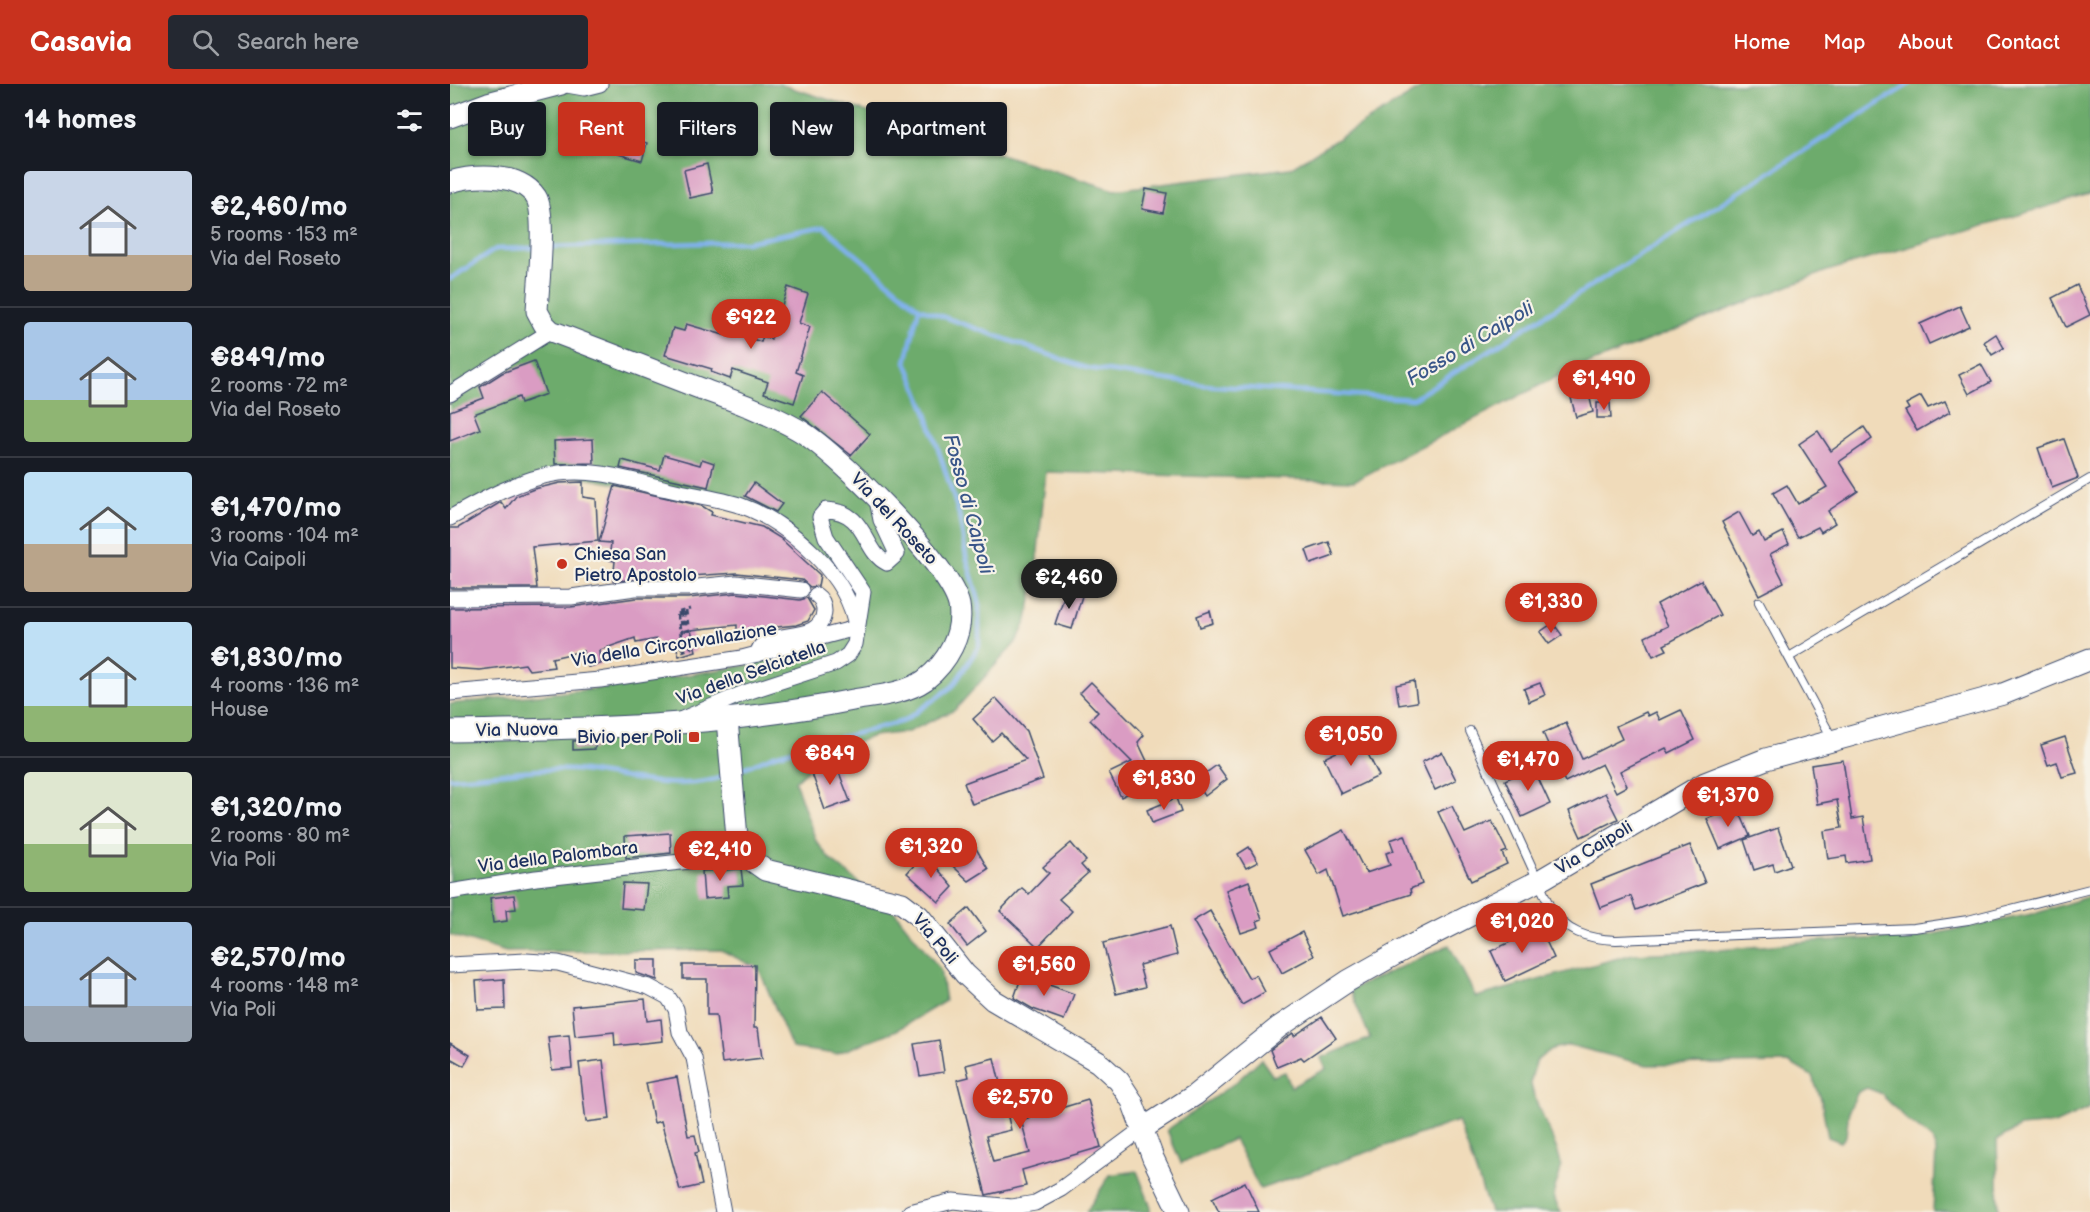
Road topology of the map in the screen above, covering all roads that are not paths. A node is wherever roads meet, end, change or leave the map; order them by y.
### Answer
1 (561, 84) edge
2 (600, 84) edge
3 (450, 117) edge
4 (450, 182) edge
5 (551, 331) junction
6 (450, 394) edge
7 (2090, 480) edge
8 (877, 500) junction
9 (450, 518) edge
10 (801, 590) dead end
11 (816, 595) dead end
12 (450, 598) edge
13 (1759, 602) dead end
14 (856, 628) junction
15 (758, 654) junction
16 (1789, 657) junction
17 (2090, 659) edge
18 (450, 693) edge
19 (727, 719) junction
20 (672, 723) junction
21 (450, 731) edge
22 (1470, 731) dead end
23 (1834, 741) junction
24 (740, 846) junction
25 (1538, 882) junction
26 (2090, 889) edge
27 (450, 892) edge
28 (450, 965) edge
29 (1142, 1129) junction
30 (723, 1212) edge
31 (910, 1212) edge
32 (1179, 1212) edge

1 - 2 street
1 - 3 street
4 - 5 street
5 - 6 street
5 - 8 street, Via del Roseto
7 - 16 lane
8 - 14 street, Via della Selciatella
8 - 19 street, Via del Roseto
9 - 14 street
10 - 12 street
11 - 15 street, Via della Selciatella
13 - 16 lane
14 - 15 street, Via della Circonvallazione
14 - 20 street, Via della Selciatella
15 - 18 street, Via della Circonvallazione
16 - 23 lane
17 - 23 street, Via Caipoli
19 - 20 street, Via Nuova
19 - 24 street
20 - 21 street, Via Nuova
22 - 25 lane
23 - 25 street, Via Caipoli
24 - 27 street, Via della Palombara
24 - 29 street, Via Poli
25 - 26 lane
25 - 29 street, Via Caipoli
28 - 30 street
29 - 31 street
29 - 32 street, Via Poli

